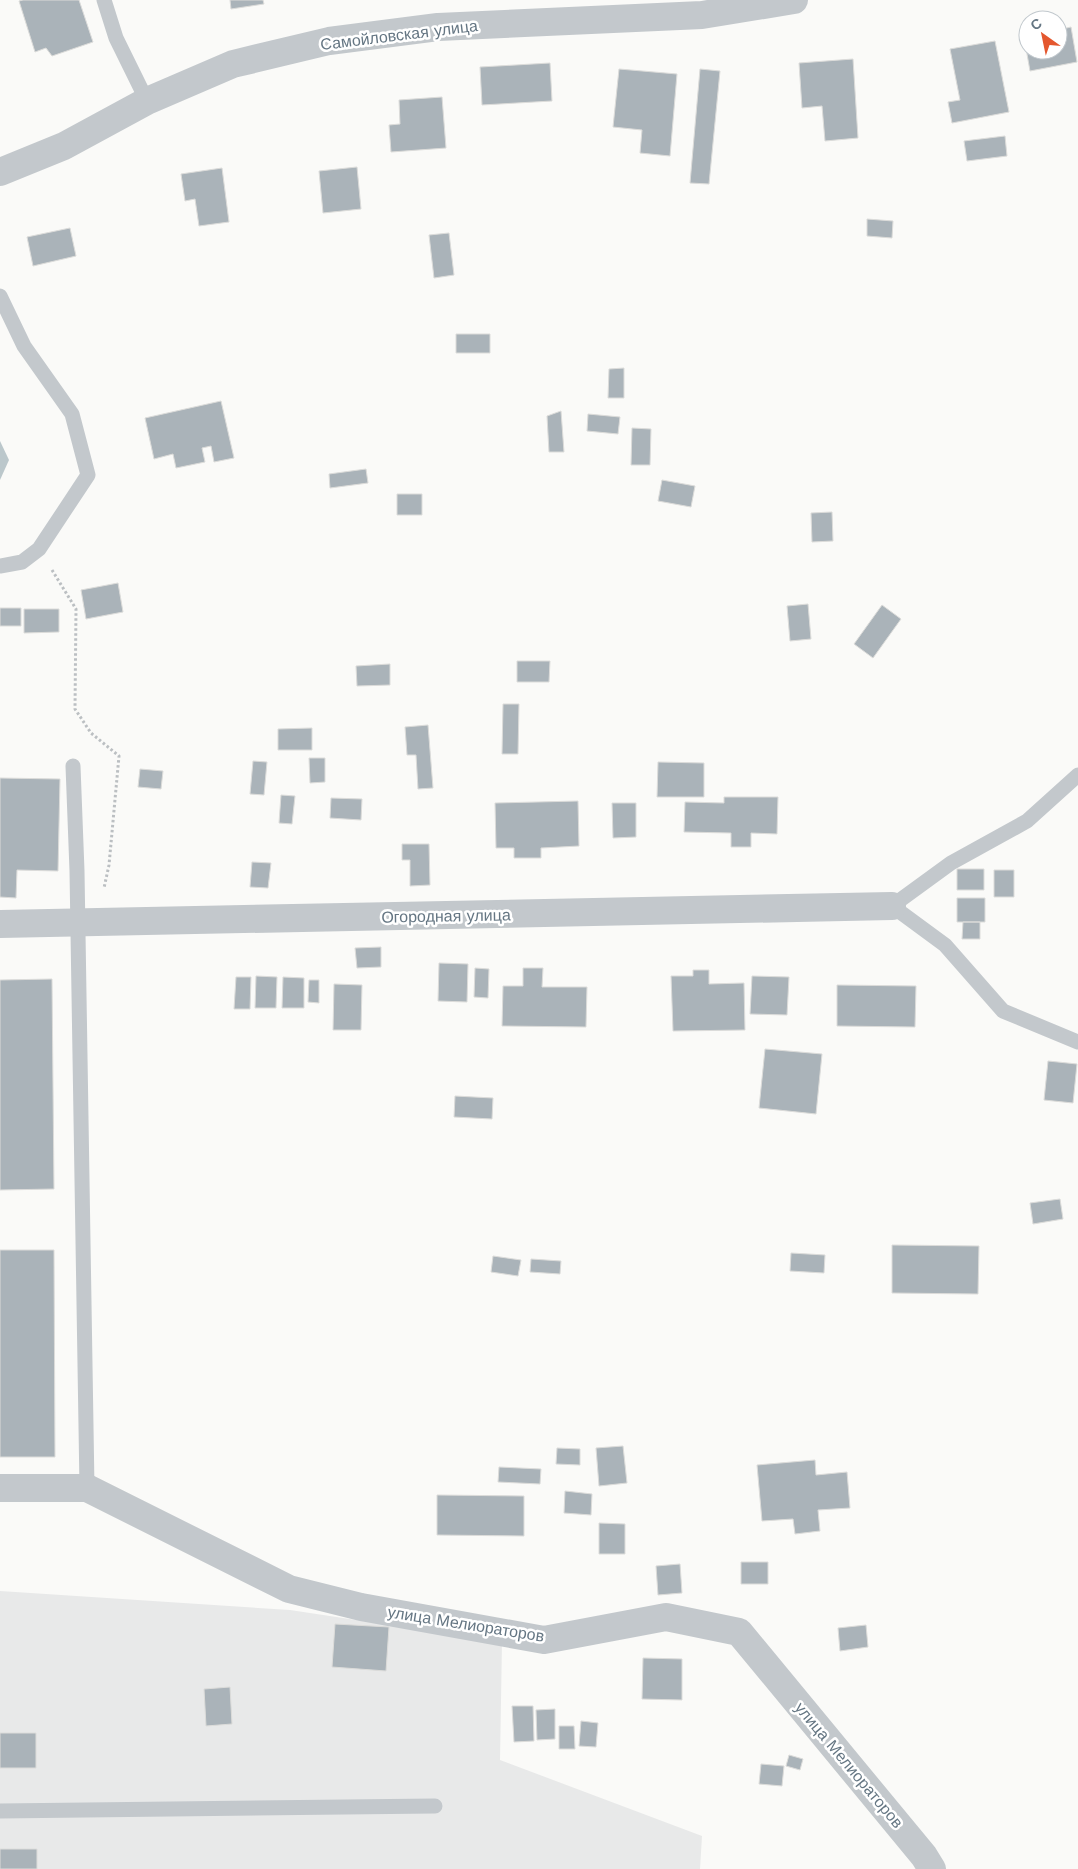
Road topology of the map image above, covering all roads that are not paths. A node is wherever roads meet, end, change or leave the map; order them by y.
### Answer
1 (104, 0) edge
2 (794, 0) edge
3 (147, 101) junction
4 (0, 172) edge
5 (0, 296) edge
6 (0, 566) edge
7 (73, 766) dead end
8 (1078, 775) edge
9 (892, 906) junction
10 (87, 923) junction
11 (0, 924) edge
12 (1078, 1042) edge
13 (0, 1488) edge
14 (87, 1488) junction
15 (435, 1806) dead end
16 (0, 1811) edge
17 (932, 1869) edge

1 - 3 lane
2 - 3 street, Самойловская улица
3 - 4 street, Самойловская улица
5 - 6 lane
7 - 10 lane
8 - 9 lane
9 - 10 street, Огородная улица
9 - 12 lane
10 - 11 street, Огородная улица
10 - 14 lane
13 - 14 street, улица Мелиораторов
14 - 17 street, улица Мелиораторов
15 - 16 lane

